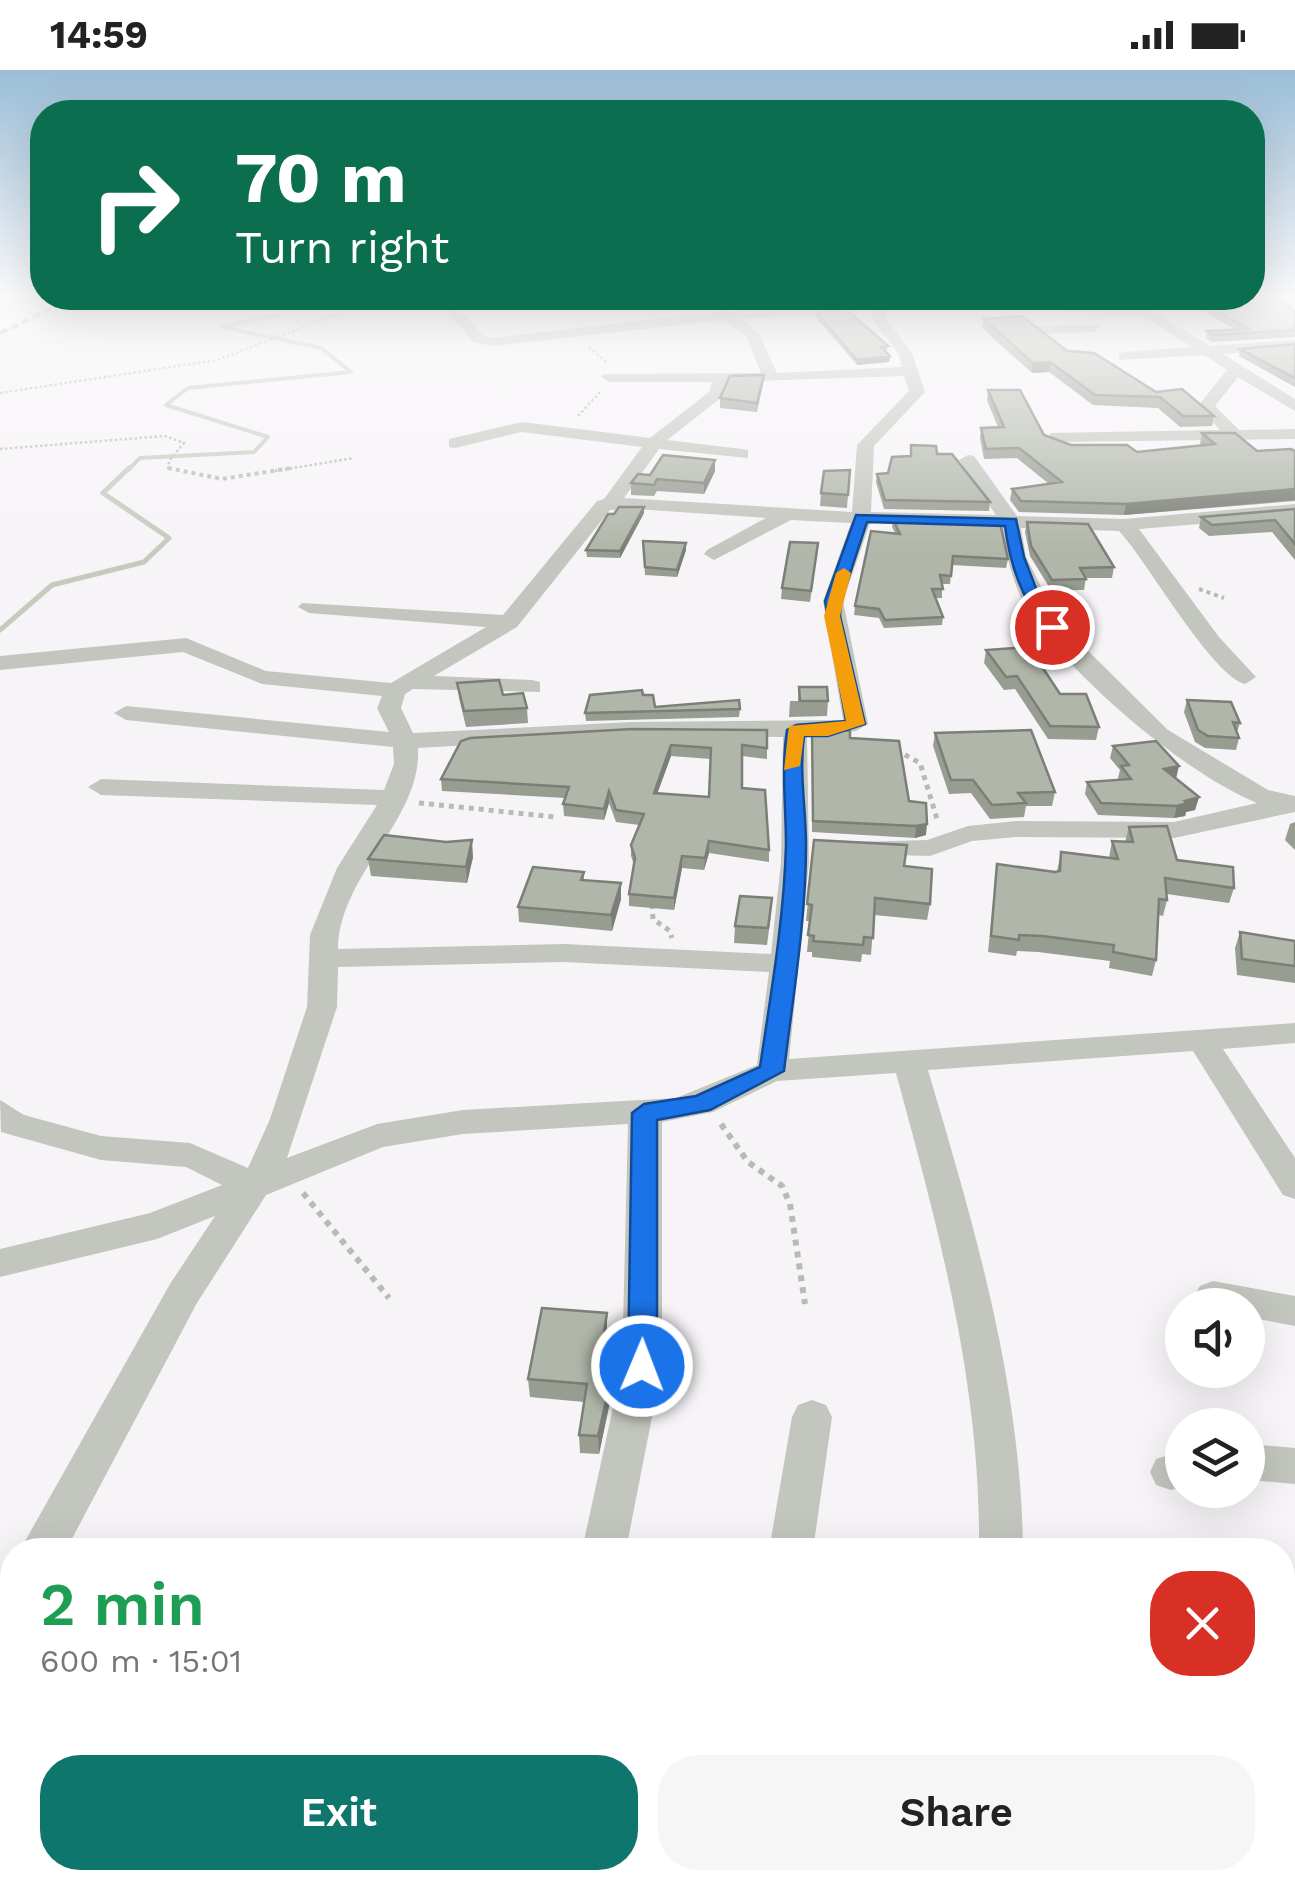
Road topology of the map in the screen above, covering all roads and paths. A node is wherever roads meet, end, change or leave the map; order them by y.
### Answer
1 (75, 381) edge
2 (720, 381) edge
3 (913, 381) edge
4 (1226, 381) edge
5 (1255, 381) edge
6 (1224, 384) junction
7 (0, 392) edge
8 (1249, 401) junction
9 (1206, 404) junction
10 (1295, 406) edge
11 (1295, 414) edge
12 (1295, 434) edge
13 (1236, 436) junction
14 (1056, 437) edge
15 (654, 442) junction
16 (456, 443) dead end
17 (0, 449) edge
18 (742, 454) dead end
19 (354, 458) dead end
20 (968, 460) dead end
21 (612, 502) junction
22 (1295, 510) edge
23 (787, 515) junction
24 (862, 518) junction
25 (1011, 522) junction
26 (1124, 524) junction
27 (714, 554) dead end
28 (309, 607) dead end
29 (509, 622) junction
30 (0, 663) edge
31 (1245, 677) dead end
32 (404, 686) junction
33 (532, 687) dead end
34 (126, 713) dead end
35 (856, 724) junction
36 (796, 730) junction
37 (405, 741) junction
38 (101, 787) dead end
39 (394, 799) junction
40 (1289, 804) edge
41 (556, 817) dead end
42 (815, 844) junction
43 (942, 845) junction
44 (652, 902) edge
45 (320, 958) junction
46 (670, 958) junction
47 (785, 964) junction
48 (1295, 1033) edge
49 (1203, 1042) junction
50 (910, 1064) junction
51 (772, 1071) junction
52 (701, 1104) junction
53 (0, 1112) edge
54 (644, 1113) junction
55 (263, 1182) junction
56 (1295, 1186) edge
57 (0, 1262) edge
58 (389, 1298) dead end
59 (805, 1304) dead end
60 (1265, 1306) edge
61 (1295, 1311) edge
62 (812, 1417) dead end
63 (1265, 1463) edge
64 (1295, 1466) edge
65 (49, 1538) edge
66 (606, 1538) edge
67 (792, 1538) edge
68 (1001, 1538) edge

1 - 7 path
2 - 15 street
3 - 24 street
4 - 6 street
5 - 10 street
6 - 8 street
6 - 9 street
8 - 9 street
8 - 11 street
9 - 13 street
12 - 13 street
13 - 14 street
15 - 16 street
15 - 18 street
15 - 21 street
17 - 19 path
20 - 25 street
21 - 23 street
21 - 29 street
22 - 26 street
23 - 24 street
23 - 27 street
24 - 25 street
24 - 35 street
25 - 26 street
25 - 40 street
26 - 31 street
28 - 29 street
29 - 32 street
30 - 32 street
32 - 33 street
32 - 37 street
34 - 37 street
35 - 36 street
35 - 43 path
36 - 37 street
36 - 42 street
37 - 39 street
38 - 39 street
39 - 41 path
39 - 45 street
40 - 43 street
42 - 43 street
42 - 47 street
44 - 46 path
45 - 46 street
45 - 55 street
46 - 47 street
47 - 51 street
48 - 49 street
49 - 50 street
49 - 56 street
50 - 51 street
50 - 68 street
51 - 52 street
52 - 54 street
52 - 59 path
53 - 55 street
54 - 55 street
54 - 66 street
55 - 57 street
55 - 58 path
55 - 65 street
60 - 61 street
62 - 67 street
63 - 64 street

